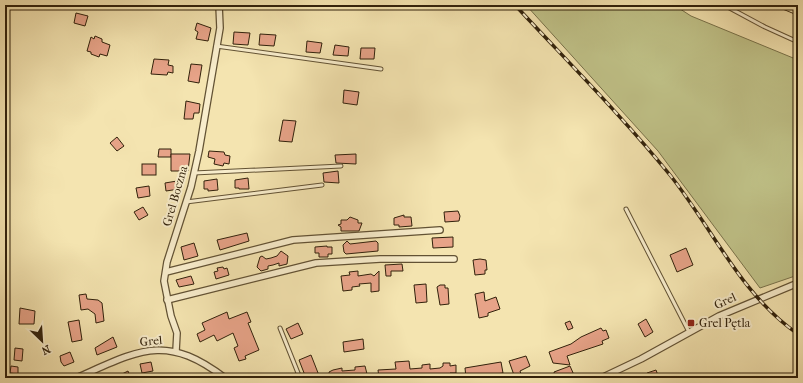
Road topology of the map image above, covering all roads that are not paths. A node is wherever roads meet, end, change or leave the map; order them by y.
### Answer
1 (219, 5) edge
2 (724, 5) edge
3 (786, 5) edge
4 (798, 10) edge
5 (798, 42) edge
6 (216, 46) junction
7 (381, 69) dead end
8 (340, 166) dead end
9 (194, 173) junction
10 (322, 185) dead end
11 (186, 202) junction
12 (626, 209) dead end
13 (440, 230) dead end
14 (454, 260) dead end
15 (166, 272) junction
16 (798, 283) edge
17 (167, 300) junction
18 (280, 328) dead end
19 (689, 332) junction
20 (176, 351) junction
21 (76, 378) edge
22 (225, 378) edge
23 (300, 378) edge
24 (601, 378) edge

1 - 6 street, Grel Boczna
2 - 5 lane
3 - 4 main road
6 - 7 lane
6 - 9 street, Grel Boczna
8 - 9 lane
9 - 11 street, Grel Boczna
10 - 11 lane
11 - 15 street, Grel Boczna
12 - 19 lane
13 - 15 street
14 - 17 street
15 - 17 street, Grel Boczna
16 - 19 street, Grel
17 - 20 street, Grel Boczna
18 - 23 lane
19 - 24 street, Grel
20 - 21 street, Grel
20 - 22 street, Grel

